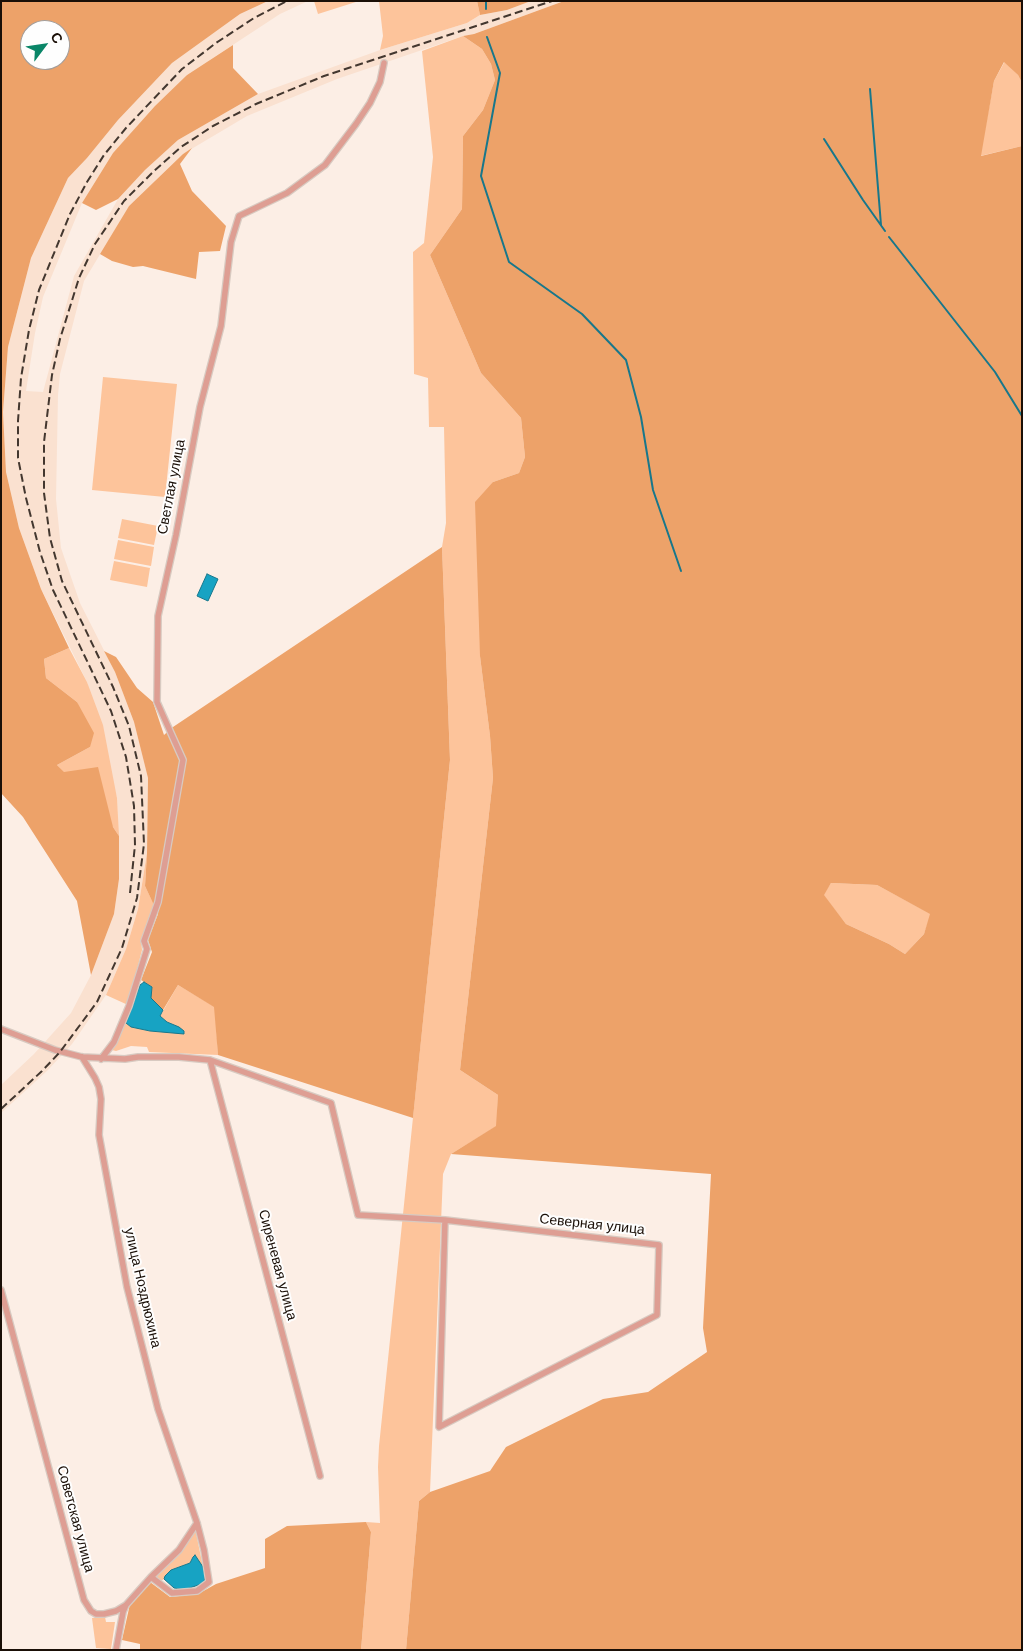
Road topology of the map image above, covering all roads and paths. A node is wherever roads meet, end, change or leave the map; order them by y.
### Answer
1 (384, 63) dead end
2 (1, 1029) edge
3 (82, 1057) junction
4 (101, 1059) junction
5 (210, 1060) junction
6 (445, 1220) junction
7 (1, 1290) edge
8 (320, 1476) dead end
9 (197, 1523) junction
10 (151, 1577) junction
11 (126, 1605) junction
12 (116, 1650) edge

1 - 4 street, Светлая улица
2 - 3 street
3 - 4 street
3 - 9 street, улица Ноздрюхина
4 - 5 street
5 - 6 street
5 - 8 street, Сиреневая улица
6 - 6 street, Северная улица
7 - 11 street, Советская улица
9 - 10 street, Советская улица
9 - 10 street, улица Ноздрюхина
10 - 11 street, Советская улица
11 - 12 street

